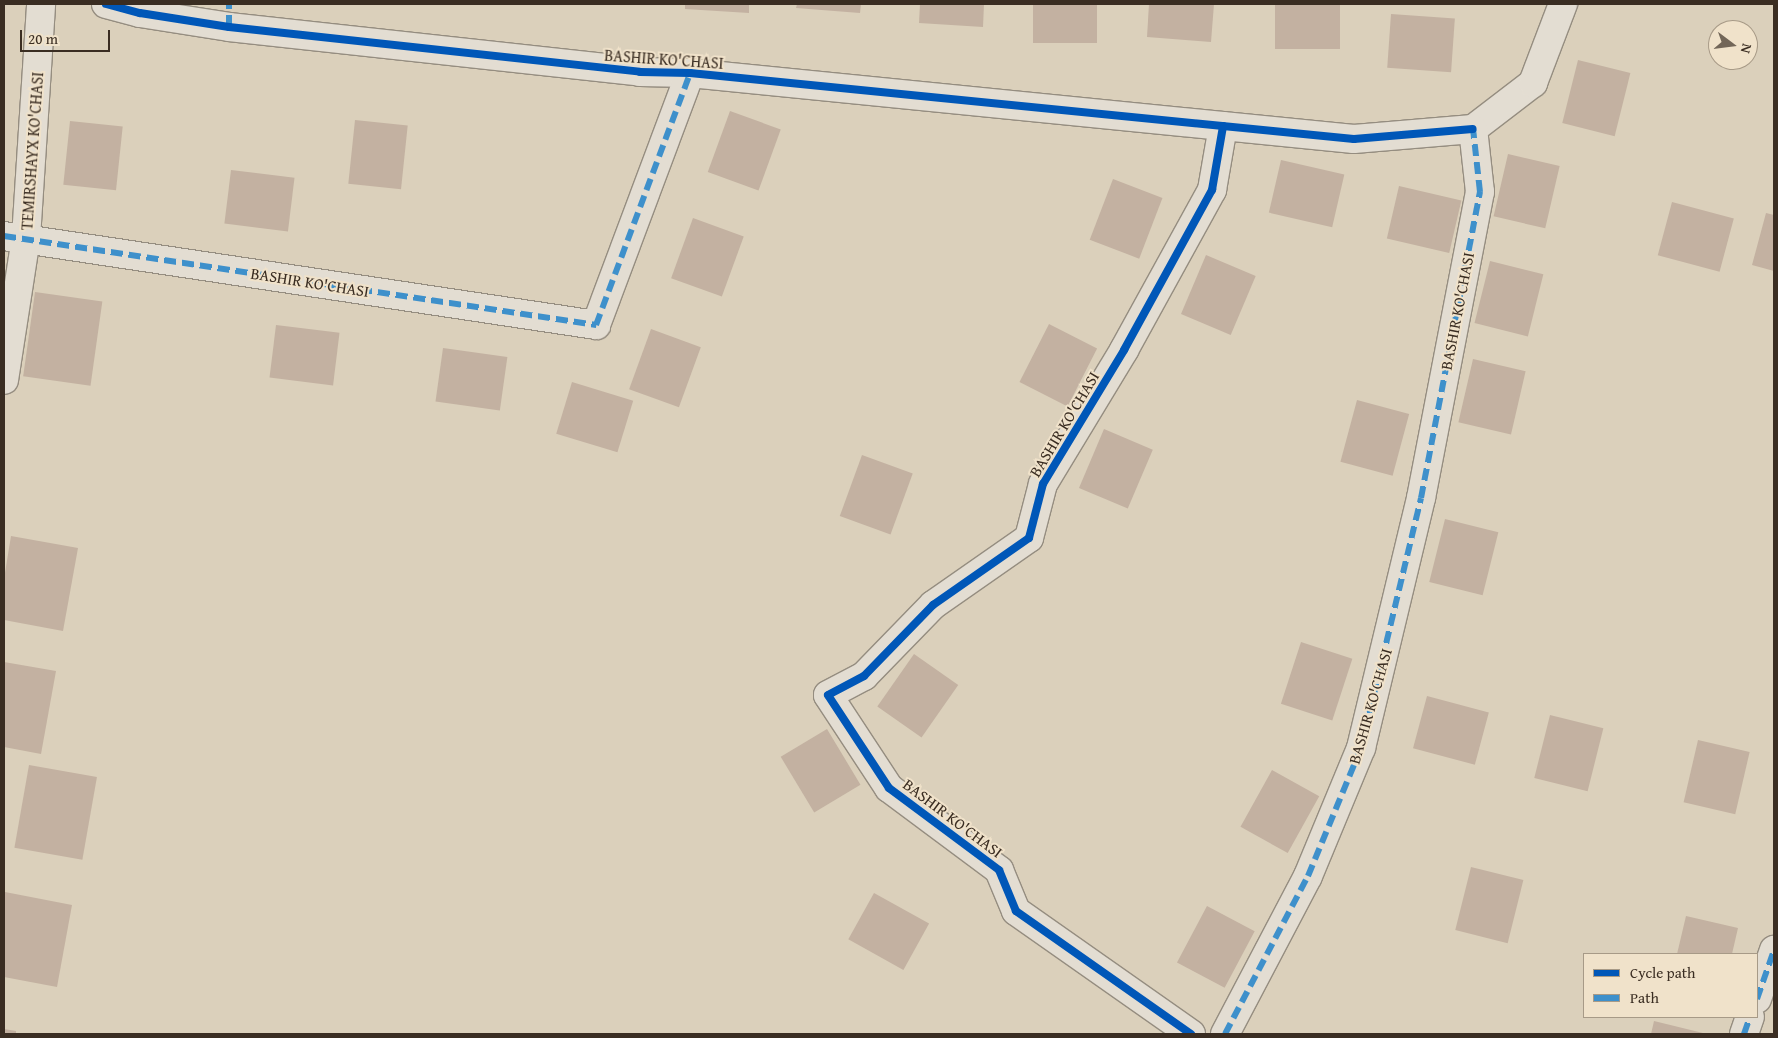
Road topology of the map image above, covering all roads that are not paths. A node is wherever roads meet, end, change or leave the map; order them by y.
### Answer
1 (41, 4) edge
2 (106, 4) edge
3 (1562, 4) edge
4 (229, 16) edge
5 (690, 73) junction
6 (1223, 126) junction
7 (1473, 129) junction
8 (15, 237) edge
9 (4, 380) edge
10 (1774, 950) edge
11 (1758, 996) edge
12 (1750, 1018) edge
13 (1191, 1034) edge
14 (1225, 1034) edge
15 (1744, 1034) edge

1 - 8 street, TEMIRSHAYX KO'CHASI
2 - 4 street, BASHIR KO'CHASI
3 - 7 street
4 - 5 street, BASHIR KO'CHASI
5 - 6 street, BASHIR KO'CHASI
5 - 8 street, BASHIR KO'CHASI
6 - 7 street, BASHIR KO'CHASI
6 - 13 street, BASHIR KO'CHASI
7 - 14 street, BASHIR KO'CHASI
8 - 9 street, TEMIRSHAYX KO'CHASI
10 - 11 street
12 - 15 street

